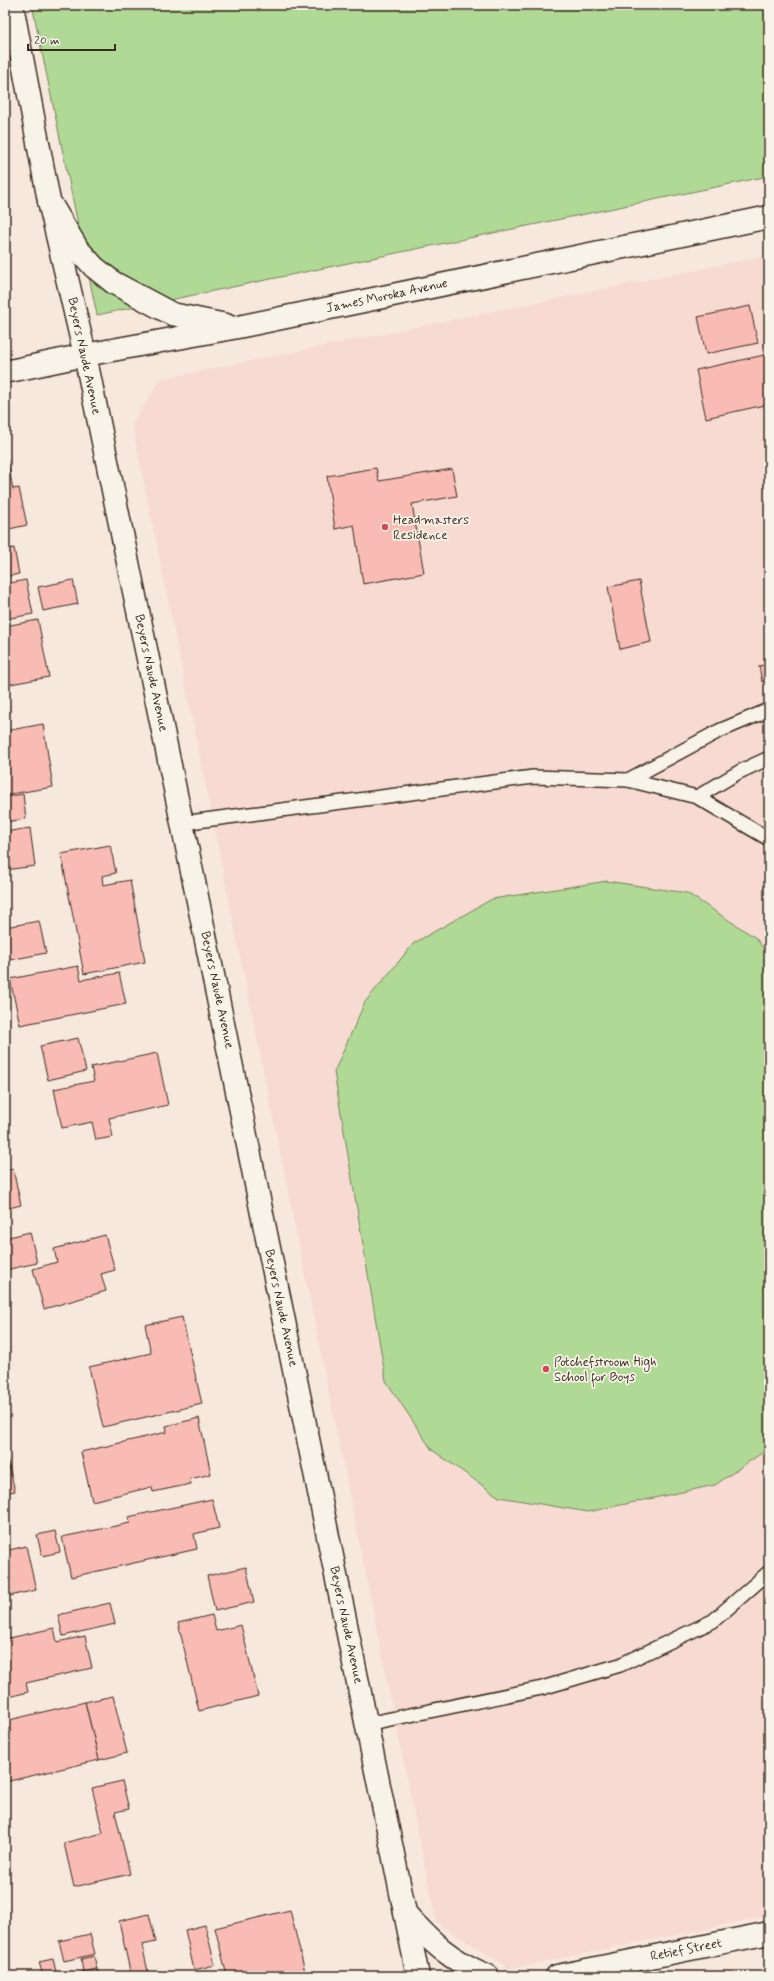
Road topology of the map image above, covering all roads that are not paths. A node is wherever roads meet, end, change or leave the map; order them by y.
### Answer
1 (12, 5) edge
2 (49, 201) junction
3 (769, 217) edge
4 (238, 327) junction
5 (85, 355) junction
6 (5, 372) edge
7 (769, 710) edge
8 (769, 758) edge
9 (628, 780) junction
10 (697, 797) junction
11 (182, 822) junction
12 (769, 839) edge
13 (769, 1572) edge
14 (366, 1724) junction
15 (405, 1913) junction
16 (769, 1933) edge
17 (418, 1976) edge
18 (488, 1976) edge
19 (557, 1976) edge

1 - 2 street, Beyers Naude Avenue
2 - 4 street
2 - 5 street, Beyers Naude Avenue
3 - 4 street, James Moroka Avenue
4 - 5 street, James Moroka Avenue
5 - 6 street, James Moroka Avenue
5 - 11 street, Beyers Naude Avenue
7 - 9 lane
8 - 10 lane
9 - 10 lane
9 - 11 lane
10 - 12 lane
11 - 14 street, Beyers Naude Avenue
13 - 14 lane
14 - 15 street, Beyers Naude Avenue
15 - 17 street, Beyers Naude Avenue
15 - 18 street
16 - 19 street, Retief Street

